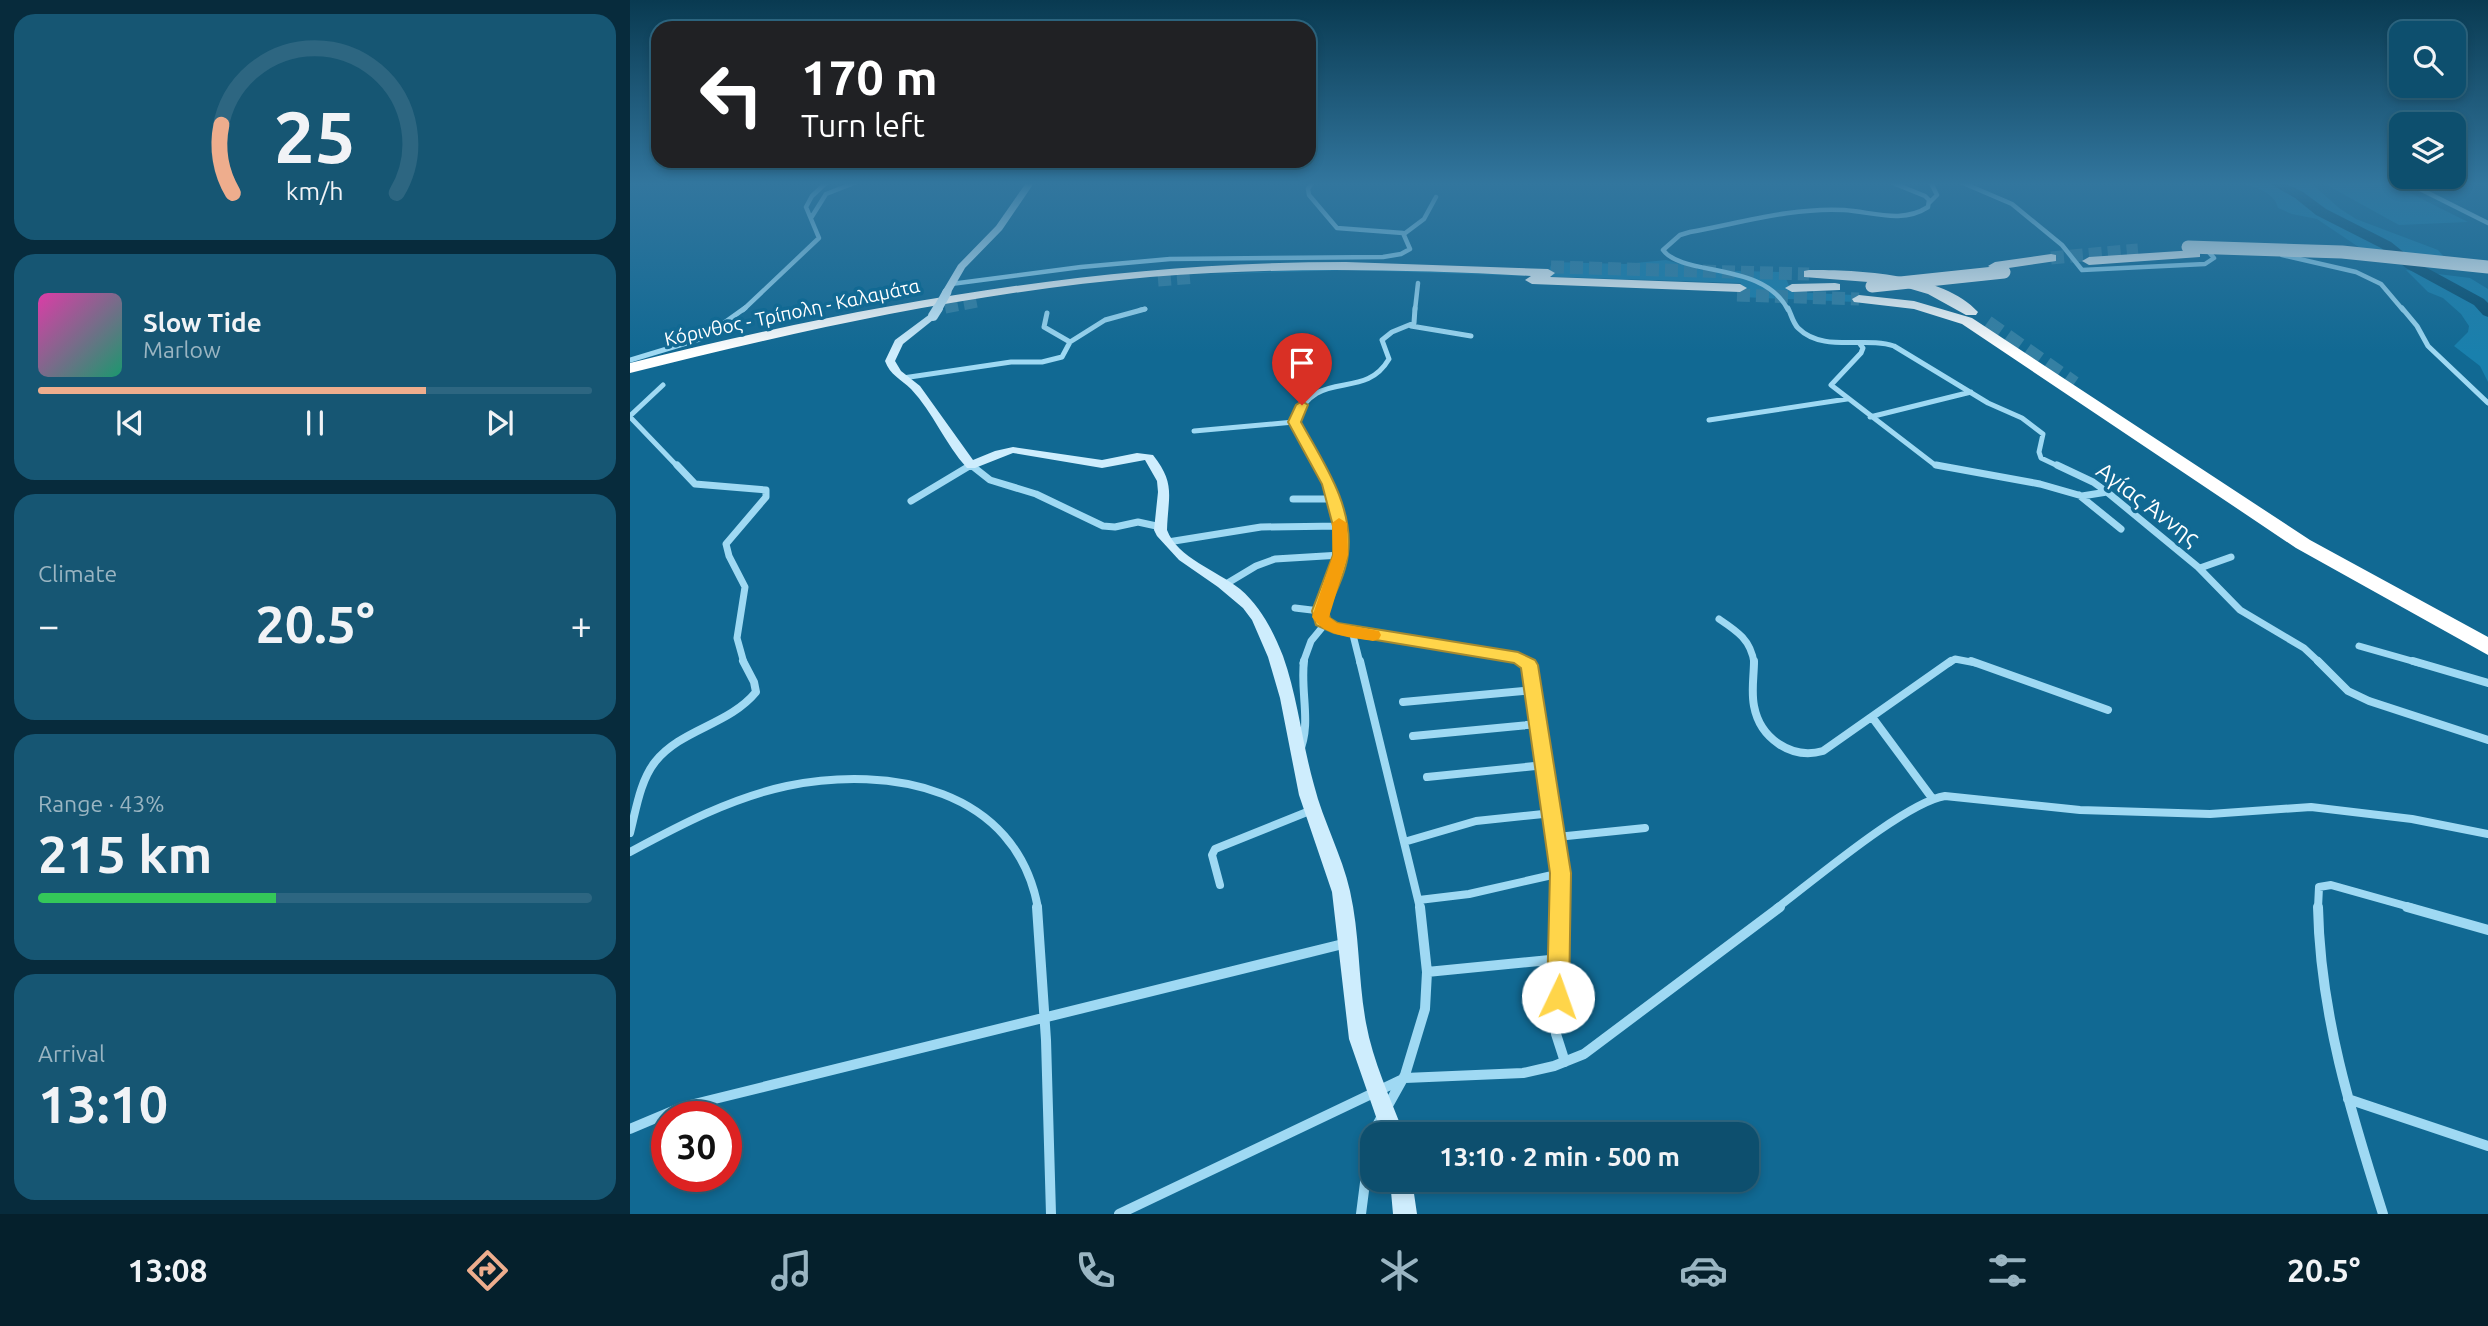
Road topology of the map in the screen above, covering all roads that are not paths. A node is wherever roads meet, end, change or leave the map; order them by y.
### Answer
1 (817, 240) edge
2 (985, 240) edge
3 (1406, 240) edge
4 (1674, 240) edge
5 (2055, 240) edge
6 (2138, 250) tunnel mouth
7 (2192, 250) junction
8 (2089, 261) dead end
9 (2051, 262) tunnel mouth
10 (2488, 267) edge
11 (1550, 270) tunnel mouth
12 (2488, 273) edge
13 (1809, 274) tunnel mouth
14 (1195, 277) tunnel mouth
15 (1158, 280) tunnel mouth
16 (1418, 283) dead end
17 (1790, 285) tunnel mouth
18 (1739, 291) tunnel mouth
19 (1859, 299) tunnel mouth
20 (944, 300) junction
21 (977, 301) tunnel mouth
22 (1145, 309) dead end
23 (1047, 313) dead end
24 (1987, 323) tunnel mouth
25 (1411, 326) junction
26 (1471, 336) dead end
27 (1070, 342) junction
28 (1860, 344) junction
29 (630, 360) edge
30 (630, 368) edge
31 (630, 376) edge
32 (903, 377) junction
33 (2074, 384) tunnel mouth
34 (663, 385) dead end
35 (1971, 392) junction
36 (1847, 399) junction
37 (2488, 403) edge
38 (630, 416) edge
39 (1870, 417) junction
40 (1709, 420) dead end
41 (1294, 422) junction
42 (1194, 431) dead end
43 (2161, 451) junction
44 (971, 465) junction
45 (2107, 492) junction
46 (2078, 495) junction
47 (1293, 499) dead end
48 (1334, 499) junction
49 (911, 501) dead end
50 (1340, 526) junction
51 (1161, 527) junction
52 (2122, 529) dead end
53 (1168, 542) junction
54 (1341, 555) junction
55 (2231, 557) dead end
56 (2200, 568) junction
57 (1226, 584) junction
58 (1295, 608) dead end
59 (1320, 611) junction
60 (1719, 620) dead end
61 (1325, 624) junction
62 (1352, 631) junction
63 (2359, 646) dead end
64 (2486, 646) edge
65 (2488, 683) edge
66 (1533, 690) junction
67 (1403, 702) dead end
68 (2108, 710) dead end
69 (1872, 717) junction
70 (1538, 724) junction
71 (1413, 736) dead end
72 (2488, 740) edge
73 (1299, 754) junction
74 (1545, 765) junction
75 (1427, 777) dead end
76 (1932, 798) junction
77 (1312, 810) junction
78 (1553, 813) junction
79 (1644, 828) dead end
80 (630, 833) edge
81 (2488, 834) edge
82 (1557, 837) junction
83 (1404, 842) junction
84 (630, 852) edge
85 (1560, 873) junction
86 (1220, 885) dead end
87 (1419, 900) junction
88 (2488, 930) edge
89 (1348, 943) junction
90 (1560, 959) junction
91 (1427, 972) junction
92 (1045, 1016) junction
93 (1565, 1062) junction
94 (1405, 1077) junction
95 (1376, 1090) junction
96 (2348, 1099) junction
97 (1384, 1109) junction
98 (1389, 1122) edge
99 (630, 1129) edge
100 (2488, 1146) edge
101 (1402, 1192) edge
102 (1052, 1214) edge
103 (1119, 1214) edge
104 (1361, 1214) edge
105 (1405, 1214) edge
106 (2384, 1214) edge

1 - 29 street
2 - 20 street
3 - 20 street
4 - 28 street, Αγίας Άννης
5 - 37 street
6 - 7 highway
7 - 8 highway
7 - 10 highway, bridge
7 - 12 highway
9 - 17 highway, bridge
11 - 30 highway, Κόρινθος - Τρίπολη - Καλαμάτα
13 - 24 highway
14 - 18 highway
15 - 21 highway
16 - 25 street
19 - 43 highway
20 - 31 highway, Κόρινθος - Τρίπολη - Καλαμάτα
20 - 32 street
22 - 27 street
23 - 27 street
25 - 26 street
25 - 41 street
27 - 32 street
28 - 35 street, Αγίας Άννης
28 - 36 street
32 - 44 street
33 - 43 highway
34 - 38 street
35 - 39 street
35 - 45 street, Αγίας Άννης
36 - 39 street
36 - 40 street
38 - 80 street
39 - 46 street
41 - 42 street
41 - 48 street
43 - 64 highway
44 - 49 street
44 - 51 street
44 - 51 street
45 - 46 street
45 - 56 street, Αγίας Άννης
46 - 52 street
47 - 48 street
48 - 50 street
50 - 53 street
50 - 54 street
51 - 53 street
53 - 57 street
54 - 57 street
54 - 59 street
55 - 56 street
56 - 72 street, Αγίας Άννης
57 - 73 street
58 - 59 street
59 - 61 street
60 - 69 street
61 - 62 street
61 - 73 street
62 - 66 street
62 - 83 street
63 - 65 street
66 - 67 street
66 - 70 street
68 - 69 street
69 - 76 street
70 - 71 street
70 - 74 street
73 - 77 street
74 - 75 street
74 - 78 street
76 - 81 street
76 - 93 street
77 - 86 street
77 - 89 street
78 - 82 street
78 - 83 street
79 - 82 street
82 - 85 street
83 - 87 street
84 - 92 street
85 - 87 street
85 - 90 street
87 - 91 street
88 - 96 street
89 - 92 street
89 - 95 street
90 - 91 street
90 - 93 street
91 - 94 street
92 - 99 street
92 - 102 street
93 - 94 street
94 - 95 street
94 - 97 street
95 - 97 street
95 - 103 street
96 - 100 street
96 - 106 street
97 - 98 street
97 - 104 street
101 - 105 street

